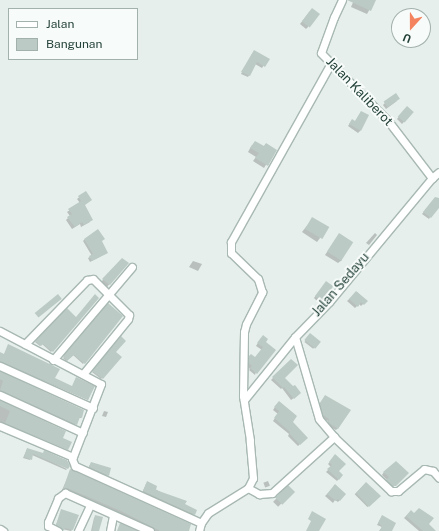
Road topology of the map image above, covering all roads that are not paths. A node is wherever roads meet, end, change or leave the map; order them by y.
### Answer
1 (342, 0) edge
2 (330, 63) junction
3 (439, 172) edge
4 (432, 178) junction
5 (132, 267) dead end
6 (109, 296) junction
7 (0, 332) edge
8 (295, 337) junction
9 (25, 344) junction
10 (53, 360) junction
11 (0, 366) edge
12 (83, 374) junction
13 (0, 395) edge
14 (244, 400) junction
15 (92, 408) junction
16 (0, 426) edge
17 (83, 433) junction
18 (334, 437) junction
19 (73, 457) junction
20 (439, 478) edge
21 (248, 488) junction
22 (90, 505) junction
23 (113, 515) junction
24 (201, 523) junction
25 (0, 529) edge
26 (145, 530) edge
27 (3, 531) edge
28 (58, 531) edge
29 (78, 531) edge
30 (110, 531) edge
31 (199, 531) edge

1 - 2 street, Jalan Kaliberot
2 - 4 street, Jalan Kaliberot
2 - 14 street
3 - 4 street, Jalan Sedayu
4 - 8 street, Jalan Sedayu
5 - 6 street
6 - 9 street
6 - 10 street
6 - 12 street
7 - 9 street
8 - 14 street, Jalan Sedayu
8 - 18 street
9 - 10 street
10 - 12 street
11 - 15 street
12 - 15 street
13 - 17 street
14 - 21 street
15 - 17 street
16 - 19 street
17 - 19 street
18 - 20 street
18 - 21 street
19 - 24 street
21 - 24 street
22 - 23 street
22 - 28 street
22 - 29 street
23 - 26 street
23 - 30 street
24 - 31 street
25 - 27 street

